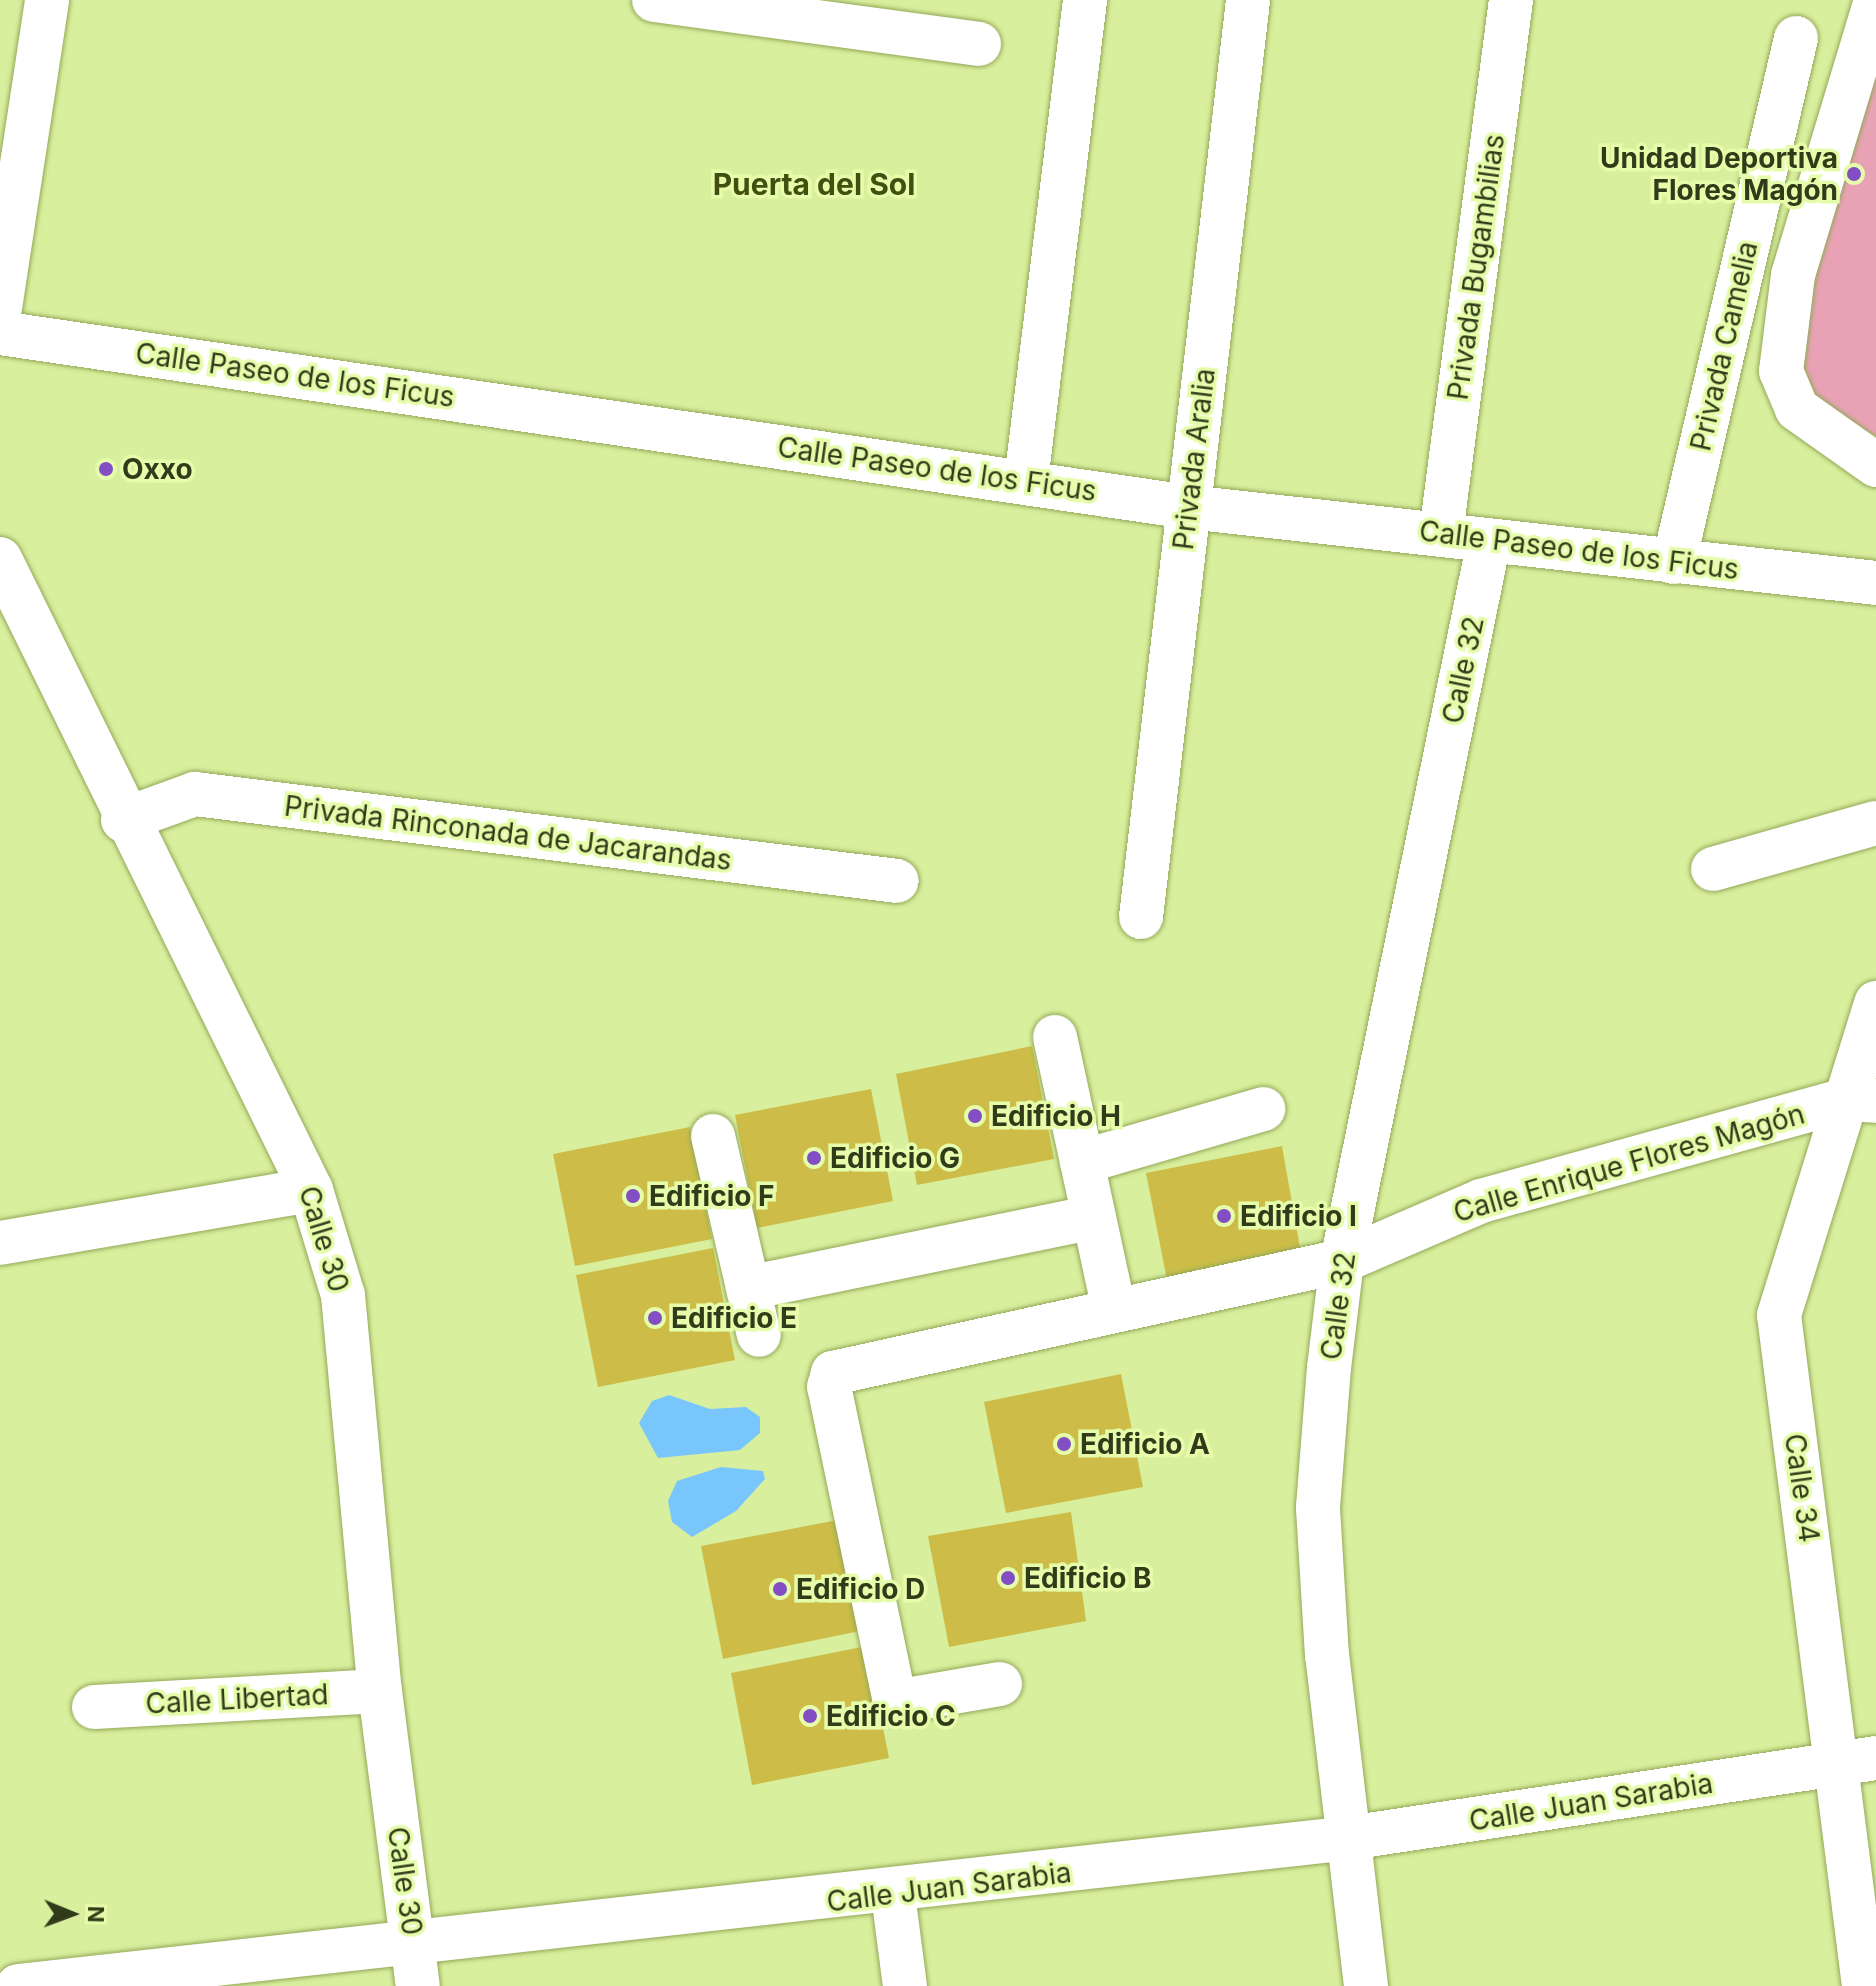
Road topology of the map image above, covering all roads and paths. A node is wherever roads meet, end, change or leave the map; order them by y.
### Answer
1 (47, 0) edge
2 (654, 0) edge
3 (1085, 0) edge
4 (1248, 0) edge
5 (1511, 0) edge
6 (1876, 0) edge
7 (1796, 38) dead end
8 (979, 44) dead end
9 (0, 308) edge
10 (0, 333) edge
11 (1876, 465) edge
12 (1026, 481) junction
13 (1188, 507) junction
14 (1441, 533) junction
15 (1489, 541) junction
16 (0, 559) edge
17 (1674, 562) junction
18 (1876, 583) edge
19 (123, 820) junction
20 (1876, 823) edge
21 (1713, 869) dead end
22 (897, 881) dead end
23 (1141, 917) dead end
24 (1876, 1003) edge
25 (1055, 1037) dead end
26 (1863, 1100) edge
27 (1263, 1109) dead end
28 (713, 1136) dead end
29 (1082, 1162) junction
30 (311, 1190) junction
31 (1094, 1217) junction
32 (0, 1243) edge
33 (1342, 1261) junction
34 (748, 1288) junction
35 (1114, 1311) junction
36 (759, 1335) dead end
37 (1000, 1684) dead end
38 (380, 1691) junction
39 (94, 1707) dead end
40 (1857, 1761) edge
41 (1349, 1838) junction
42 (893, 1894) junction
43 (416, 1966) edge
44 (18, 1986) edge
45 (905, 1986) edge
46 (1366, 1986) edge
47 (1864, 1986) edge

1 - 9 street
2 - 8 street
3 - 12 street
4 - 13 street, Privada Aralia
5 - 14 street, Privada Bugambilias
6 - 11 street
7 - 17 street, Privada Camelia
10 - 12 street, Calle Paseo de los Ficus
12 - 13 street, Calle Paseo de los Ficus
13 - 14 street, Calle Paseo de los Ficus
13 - 23 street, Privada Aralia
14 - 15 street, Calle Paseo de los Ficus
15 - 17 street, Calle Paseo de los Ficus
15 - 33 street, Calle 32
16 - 19 street, Calle 30
17 - 18 street, Calle Paseo de los Ficus
19 - 22 street, Privada Rinconada de Jacarandas
19 - 30 street, Calle 30
20 - 21 street
24 - 26 street, Calle 34
25 - 29 street
26 - 33 street, Calle Enrique Flores Magón
26 - 40 street, Calle 34
27 - 29 street
28 - 34 street
29 - 31 street
30 - 32 street
30 - 38 street, Calle 30
31 - 34 street
31 - 35 street
33 - 35 street, Calle Enrique Flores Magón
33 - 41 street, Calle 32
34 - 36 street
35 - 37 street, Calle Enrique Flores Magón
38 - 39 street, Calle Libertad
38 - 43 street, Calle 30
40 - 41 street, Calle Juan Sarabia
40 - 47 street, Calle 34
41 - 42 street, Calle Juan Sarabia
41 - 46 street, Calle 32
42 - 43 street, Calle Juan Sarabia
42 - 45 street
43 - 44 street, Calle Juan Sarabia

